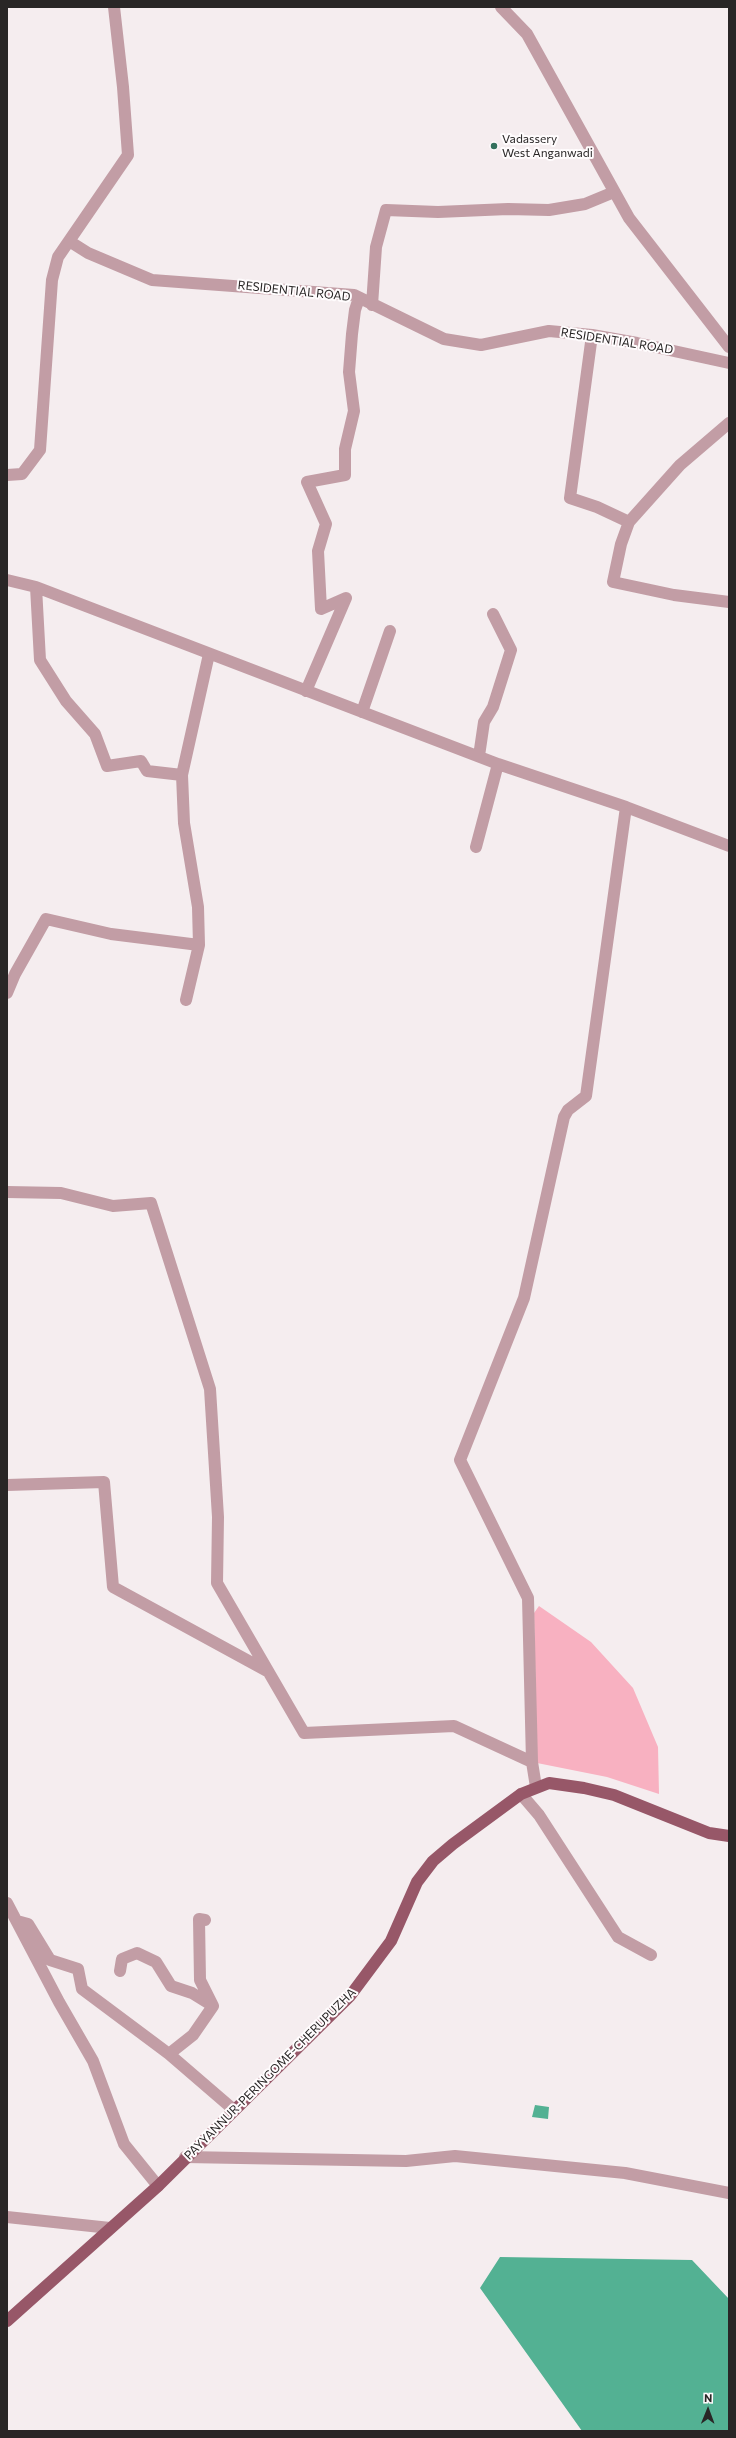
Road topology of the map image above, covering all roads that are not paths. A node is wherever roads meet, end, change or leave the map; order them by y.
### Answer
1 (114, 7) edge
2 (502, 7) edge
3 (614, 192) junction
4 (69, 241) junction
5 (359, 298) junction
6 (372, 305) junction
7 (592, 335) junction
8 (729, 347) edge
9 (729, 363) edge
10 (729, 423) edge
11 (7, 475) edge
12 (629, 522) junction
13 (7, 580) edge
14 (36, 587) junction
15 (729, 602) edge
16 (493, 614) dead end
17 (390, 631) dead end
18 (209, 654) junction
19 (306, 691) junction
20 (362, 712) junction
21 (479, 756) junction
22 (498, 764) junction
23 (182, 775) junction
24 (626, 807) junction
25 (476, 846) dead end
26 (729, 846) edge
27 (200, 945) junction
28 (7, 994) edge
29 (186, 1000) dead end
30 (7, 1192) edge
31 (7, 1485) edge
32 (268, 1672) junction
33 (532, 1762) junction
34 (536, 1787) junction
35 (521, 1794) junction
36 (729, 1836) edge
37 (7, 1903) edge
38 (205, 1920) dead end
39 (17, 1921) junction
40 (651, 1955) dead end
41 (120, 1971) dead end
42 (213, 2006) junction
43 (169, 2054) junction
44 (234, 2110) junction
45 (185, 2157) junction
46 (158, 2186) junction
47 (729, 2193) edge
48 (7, 2217) edge
49 (110, 2228) junction
50 (7, 2321) edge

1 - 4 street
2 - 3 street
3 - 6 street
3 - 8 street
4 - 5 street, RESIDENTIAL ROAD
4 - 11 street
5 - 6 street, RESIDENTIAL ROAD
5 - 19 street
6 - 7 street, RESIDENTIAL ROAD
7 - 9 street, RESIDENTIAL ROAD
7 - 12 street
10 - 12 street
12 - 15 street
13 - 14 street
14 - 18 street
14 - 23 street
16 - 21 street
17 - 20 street
18 - 19 street
18 - 23 street
19 - 20 street
20 - 21 street
21 - 22 street
22 - 24 street
22 - 25 street
23 - 27 street
24 - 26 street
24 - 33 street
27 - 28 street
27 - 29 street
30 - 32 street
31 - 32 street
32 - 33 street
33 - 34 street
34 - 35 main road, PAYYANNUR-PERINGOME-CHERUPUZHA
34 - 36 main road, PAYYANNUR-PERINGOME-CHERUPUZHA
35 - 40 street
35 - 44 main road, PAYYANNUR-PERINGOME-CHERUPUZHA
37 - 39 street
38 - 42 street
39 - 43 street
39 - 46 street
41 - 42 street
42 - 43 street
43 - 44 street
44 - 45 main road, PAYYANNUR-PERINGOME-CHERUPUZHA
45 - 46 main road, PAYYANNUR-PERINGOME-CHERUPUZHA
45 - 47 street
46 - 49 main road, PAYYANNUR-PERINGOME-CHERUPUZHA
48 - 49 street
49 - 50 main road, PAYYANNUR-PERINGOME-CHERUPUZHA

